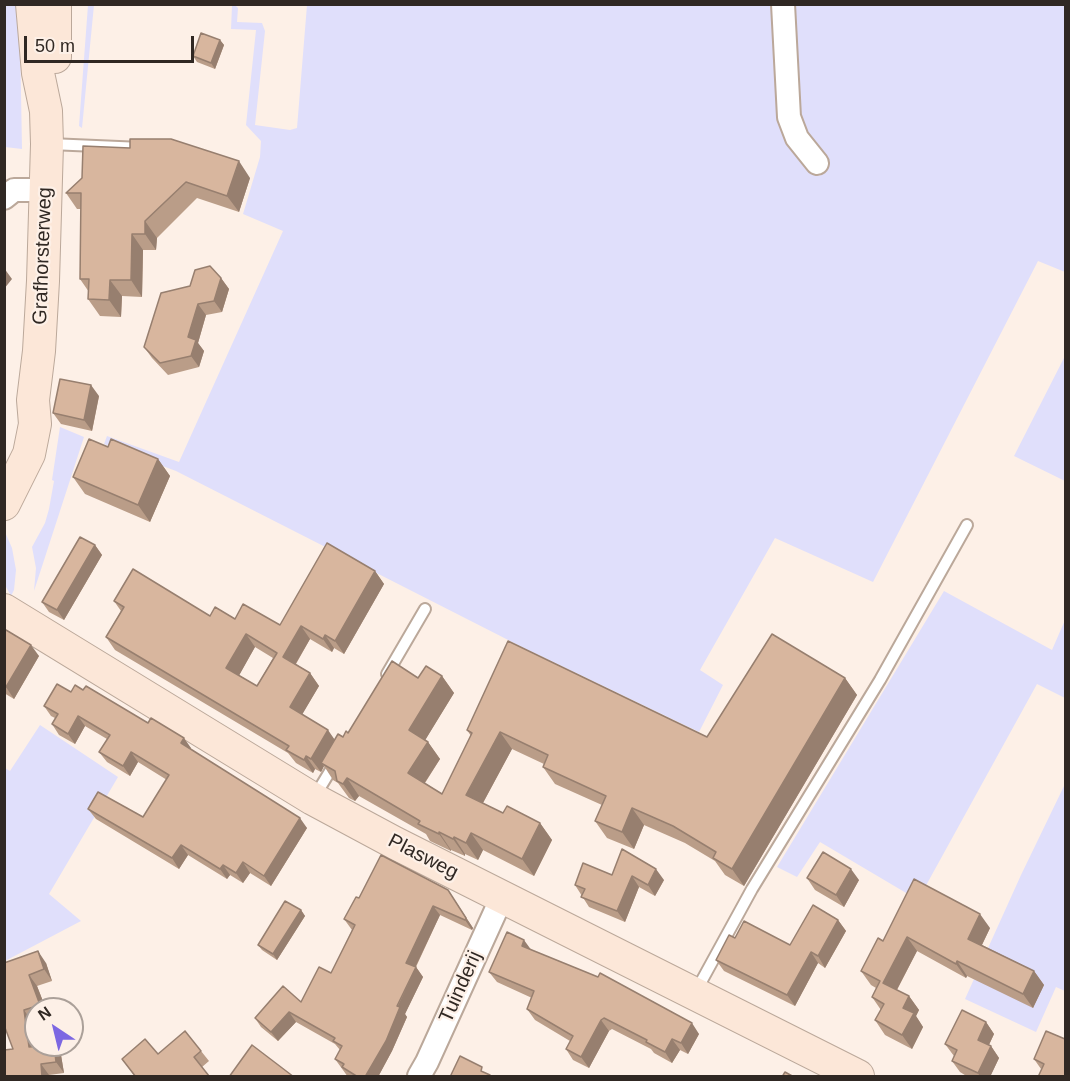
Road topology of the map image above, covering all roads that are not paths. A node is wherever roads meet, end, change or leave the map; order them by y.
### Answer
1 (32, 4) edge
2 (55, 4) edge
3 (783, 4) edge
4 (46, 111) junction
5 (47, 144) junction
6 (155, 148) edge
7 (817, 163) dead end
8 (46, 190) junction
9 (4, 198) edge
10 (33, 400) junction
11 (4, 466) edge
12 (4, 504) edge
13 (967, 525) dead end
14 (425, 609) dead end
15 (4, 610) edge
16 (378, 689) edge
17 (343, 749) edge
18 (314, 799) junction
19 (502, 897) junction
20 (695, 993) junction
21 (418, 1077) edge
22 (858, 1077) edge

1 - 4 street, Grafhorsterweg
2 - 4 street, Grafhorsterweg
3 - 7 street
4 - 5 street, Grafhorsterweg
5 - 6 lane
5 - 8 street, Grafhorsterweg
8 - 9 street
8 - 10 street, Grafhorsterweg
10 - 11 street, Grafhorsterweg
10 - 12 street, Grafhorsterweg
13 - 20 lane
14 - 16 lane
15 - 18 street, Plasweg
17 - 18 lane
18 - 19 street, Plasweg
19 - 20 street, Plasweg
19 - 21 street, Tuinderij
20 - 22 street, Plasweg

